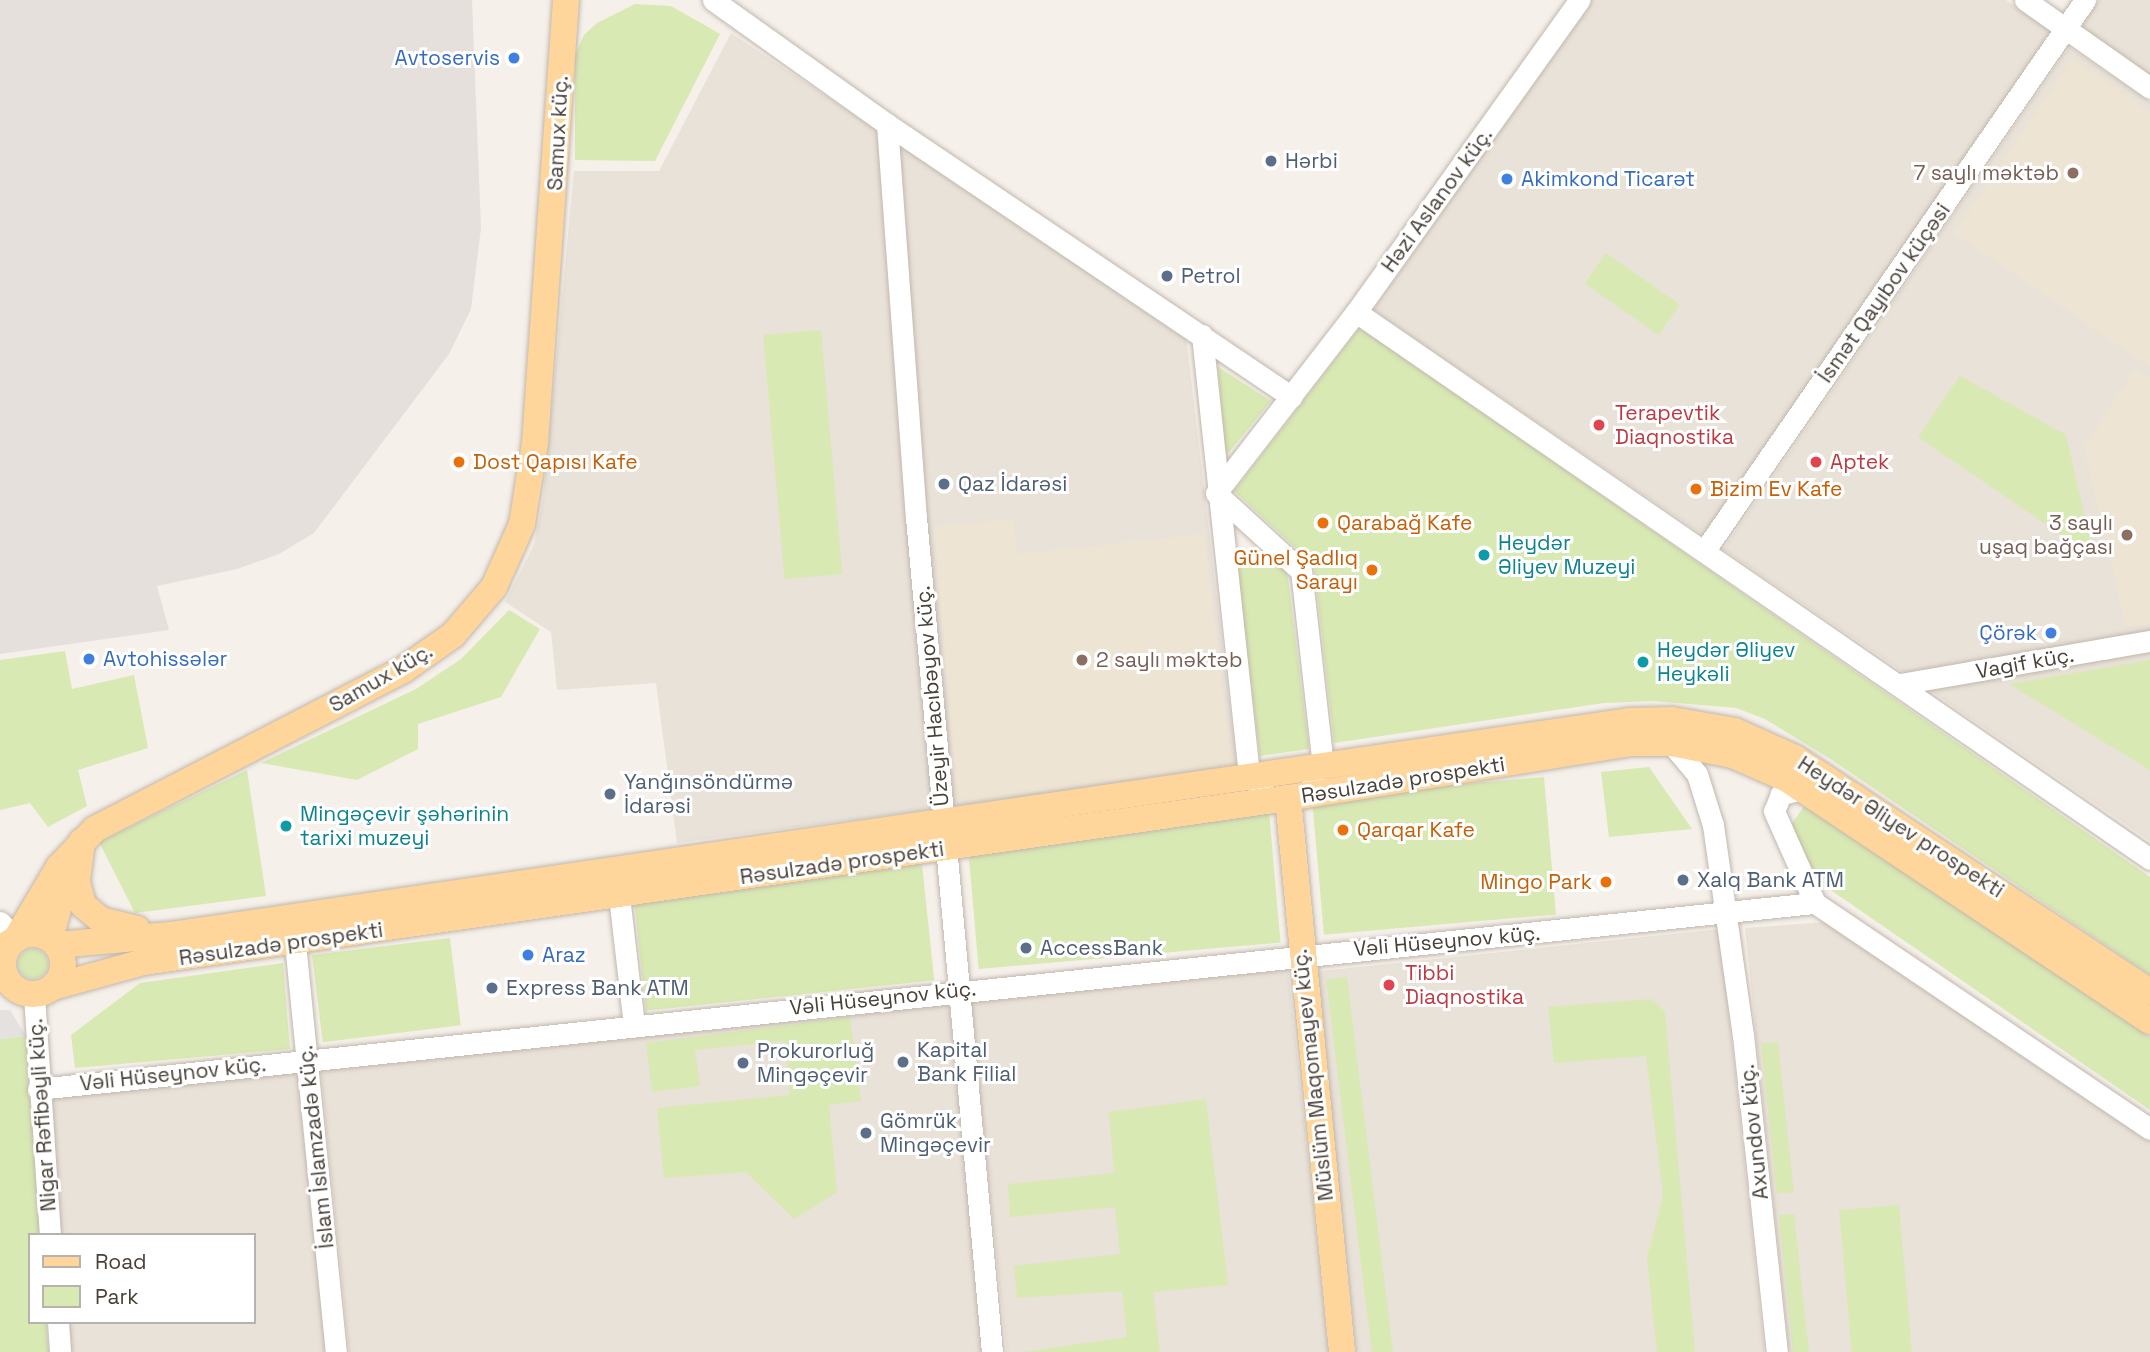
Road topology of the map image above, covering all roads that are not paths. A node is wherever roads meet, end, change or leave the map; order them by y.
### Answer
1 (555, 0) edge
2 (566, 0) edge
3 (713, 0) edge
4 (1579, 0) edge
5 (2025, 0) edge
6 (2085, 0) edge
7 (2065, 29) junction
8 (563, 31) junction
9 (2150, 89) edge
10 (887, 124) junction
11 (1356, 312) junction
12 (1202, 335) junction
13 (1291, 397) junction
14 (1216, 493) junction
15 (1705, 550) junction
16 (2150, 641) edge
17 (1900, 684) junction
18 (1631, 732) junction
19 (1671, 743) junction
20 (1322, 766) junction
21 (1249, 777) junction
22 (1803, 789) junction
23 (1288, 798) junction
24 (944, 835) junction
25 (82, 841) junction
26 (2150, 859) edge
27 (619, 895) junction
28 (1815, 903) junction
29 (1728, 913) junction
30 (170, 935) junction
31 (5, 936) edge
32 (53, 942) junction
33 (295, 943) junction
34 (1300, 955) junction
35 (957, 989) junction
36 (28, 991) edge
37 (2150, 992) edge
38 (2150, 1021) edge
39 (634, 1026) junction
40 (307, 1060) junction
41 (38, 1089) junction
42 (2150, 1129) edge
43 (50, 1233) edge
44 (58, 1324) edge
45 (60, 1352) edge
46 (337, 1352) edge
47 (992, 1352) edge
48 (1342, 1352) edge
49 (1777, 1352) edge

1 - 8 main road
2 - 8 main road, Samux küç.
3 - 10 street
4 - 11 street, Həzi Aslanov küç.
5 - 7 street
6 - 7 street, İsmət Qayıbov küçəsi
7 - 9 street
7 - 15 street, İsmət Qayıbov küçəsi
8 - 25 main road, Samux küç.
10 - 12 street
10 - 24 street, Üzeyir Hacıbəyov küç.
11 - 13 street, Həzi Aslanov küç.
11 - 15 street
12 - 13 street
12 - 14 street
13 - 14 street, Həzi Aslanov küç.
14 - 20 street
14 - 21 street
15 - 17 street
16 - 17 street, Vagif küç.
17 - 26 street
18 - 19 main road, Heydər Əliyev prospekti
18 - 20 main road, Rəsulzadə prospekti
18 - 23 main road, Rəsulzadə prospekti
18 - 37 main road, Heydər Əliyev prospekti
19 - 22 main road, Heydər Əliyev prospekti
19 - 29 street, Axundov küç.
20 - 21 main road, Rəsulzadə prospekti
20 - 23 street
21 - 23 street
21 - 24 main road, Rəsulzadə prospekti
22 - 28 street
22 - 38 main road, Heydər Əliyev prospekti
23 - 24 main road, Rəsulzadə prospekti
23 - 34 main road, Müslüm Maqomayev küç.
24 - 27 main road, Rəsulzadə prospekti
24 - 30 main road, Rəsulzadə prospekti
24 - 35 street, Üzeyir Hacıbəyov küç.
25 - 30 main road
25 - 31 main road, Samux küç.
25 - 32 main road
27 - 33 main road, Rəsulzadə prospekti
27 - 39 street
28 - 29 street, Vəli Hüseynov küç.
28 - 42 street
29 - 34 street, Vəli Hüseynov küç.
29 - 49 street, Axundov küç.
30 - 32 main road, Rəsulzadə prospekti
31 - 32 main road
31 - 36 main road
32 - 36 main road
33 - 36 main road, Rəsulzadə prospekti
33 - 40 street, İslam İslamzadə küç.
34 - 35 street, Vəli Hüseynov küç.
34 - 48 main road, Müslüm Maqomayev küç.
35 - 39 street, Vəli Hüseynov küç.
35 - 47 street, Üzeyir Hacıbəyov küç.
36 - 41 street, Nigar Rəfibəyli küç.
39 - 40 street, Vəli Hüseynov küç.
40 - 41 street, Vəli Hüseynov küç.
40 - 46 street, İslam İslamzadə küç.
41 - 43 street, Nigar Rəfibəyli küç.
44 - 45 street

